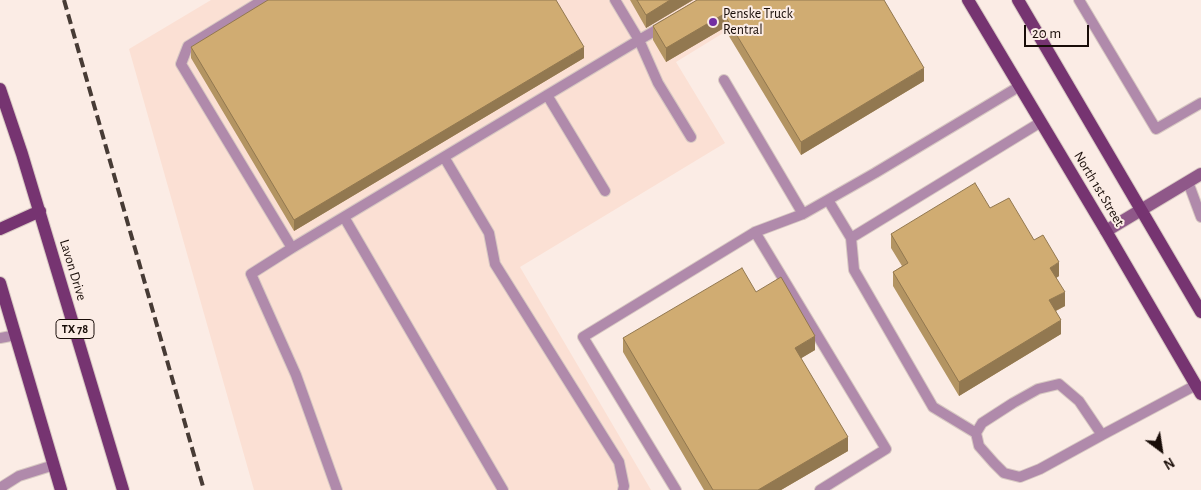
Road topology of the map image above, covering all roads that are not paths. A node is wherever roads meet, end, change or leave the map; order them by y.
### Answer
1 (263, 0) edge
2 (616, 0) edge
3 (968, 0) edge
4 (1018, 0) edge
5 (1079, 0) edge
6 (673, 20) edge
7 (639, 40) junction
8 (724, 80) dead end
9 (1020, 86) junction
10 (0, 89) edge
11 (547, 95) junction
12 (1201, 103) edge
13 (1042, 122) junction
14 (691, 137) dead end
15 (444, 157) junction
16 (1201, 174) edge
17 (1188, 182) junction
18 (605, 192) dead end
19 (828, 200) junction
20 (1140, 209) junction
21 (40, 211) junction
22 (803, 214) junction
23 (344, 217) junction
24 (1201, 217) edge
25 (0, 229) edge
26 (1106, 231) junction
27 (755, 232) junction
28 (851, 238) junction
29 (292, 248) junction
30 (0, 283) edge
31 (1201, 312) edge
32 (16, 335) junction
33 (0, 338) edge
34 (1199, 388) edge
35 (976, 433) junction
36 (1102, 435) junction
37 (54, 465) junction
38 (0, 488) edge
39 (61, 490) edge
40 (123, 490) edge
41 (337, 490) edge
42 (503, 490) edge
43 (623, 490) edge
44 (676, 490) edge
45 (820, 490) edge

1 - 29 lane
2 - 7 lane
3 - 9 main road, North 1st Street
4 - 20 main road, North 1st Street
5 - 12 lane
6 - 7 lane
7 - 11 lane
7 - 14 lane
8 - 22 lane
9 - 13 main road, North 1st Street
9 - 19 lane
10 - 21 main road, Lavon Drive / TX 78
11 - 15 lane
11 - 18 lane
13 - 26 main road, North 1st Street
13 - 28 lane
15 - 23 lane
15 - 43 lane
16 - 17 street
17 - 20 street
17 - 24 lane
19 - 22 lane
19 - 28 lane
20 - 26 street
20 - 31 main road, North 1st Street
21 - 25 main road
21 - 40 main road, Lavon Drive / TX 78
22 - 27 lane
23 - 29 lane
23 - 42 lane
26 - 34 main road, North 1st Street
27 - 44 lane
27 - 45 lane
28 - 35 lane
29 - 41 lane
30 - 32 main road
32 - 33 lane
32 - 37 main road
34 - 36 lane
35 - 36 lane
35 - 36 lane
37 - 38 lane
37 - 39 main road

